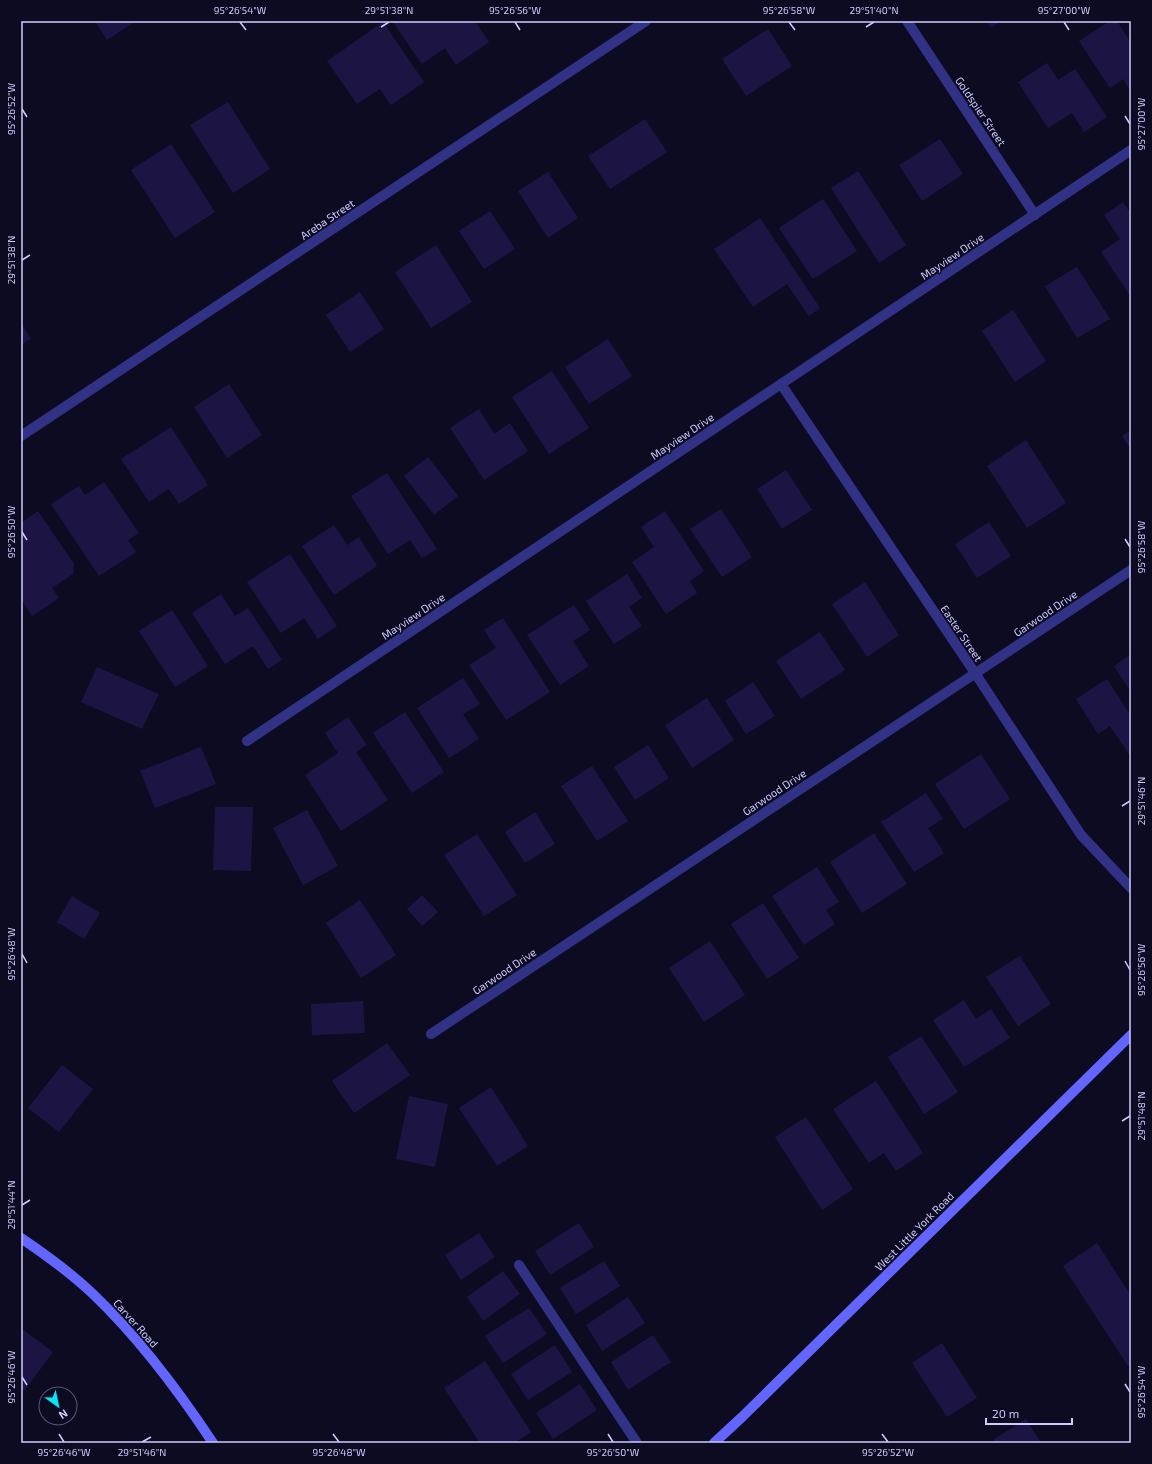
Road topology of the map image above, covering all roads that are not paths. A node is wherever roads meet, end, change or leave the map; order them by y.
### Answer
1 (646, 21) edge
2 (906, 21) edge
3 (1131, 150) edge
4 (1035, 215) junction
5 (781, 384) junction
6 (21, 436) edge
7 (1131, 570) edge
8 (975, 673) junction
9 (247, 741) dead end
10 (1131, 888) edge
11 (431, 1034) dead end
12 (1131, 1035) edge
13 (21, 1238) edge
14 (519, 1265) dead end
15 (213, 1443) edge
16 (637, 1443) edge
17 (714, 1443) edge

1 - 6 street, Areba Street
2 - 4 street, Goldspier Street
3 - 4 street, Mayview Drive
4 - 5 street, Mayview Drive
5 - 8 street, Easter Street
5 - 9 street, Mayview Drive
7 - 8 street, Garwood Drive
8 - 10 street, Easter Street
8 - 11 street, Garwood Drive
12 - 17 street, West Little York Road
13 - 15 street, Carver Road
14 - 16 street

